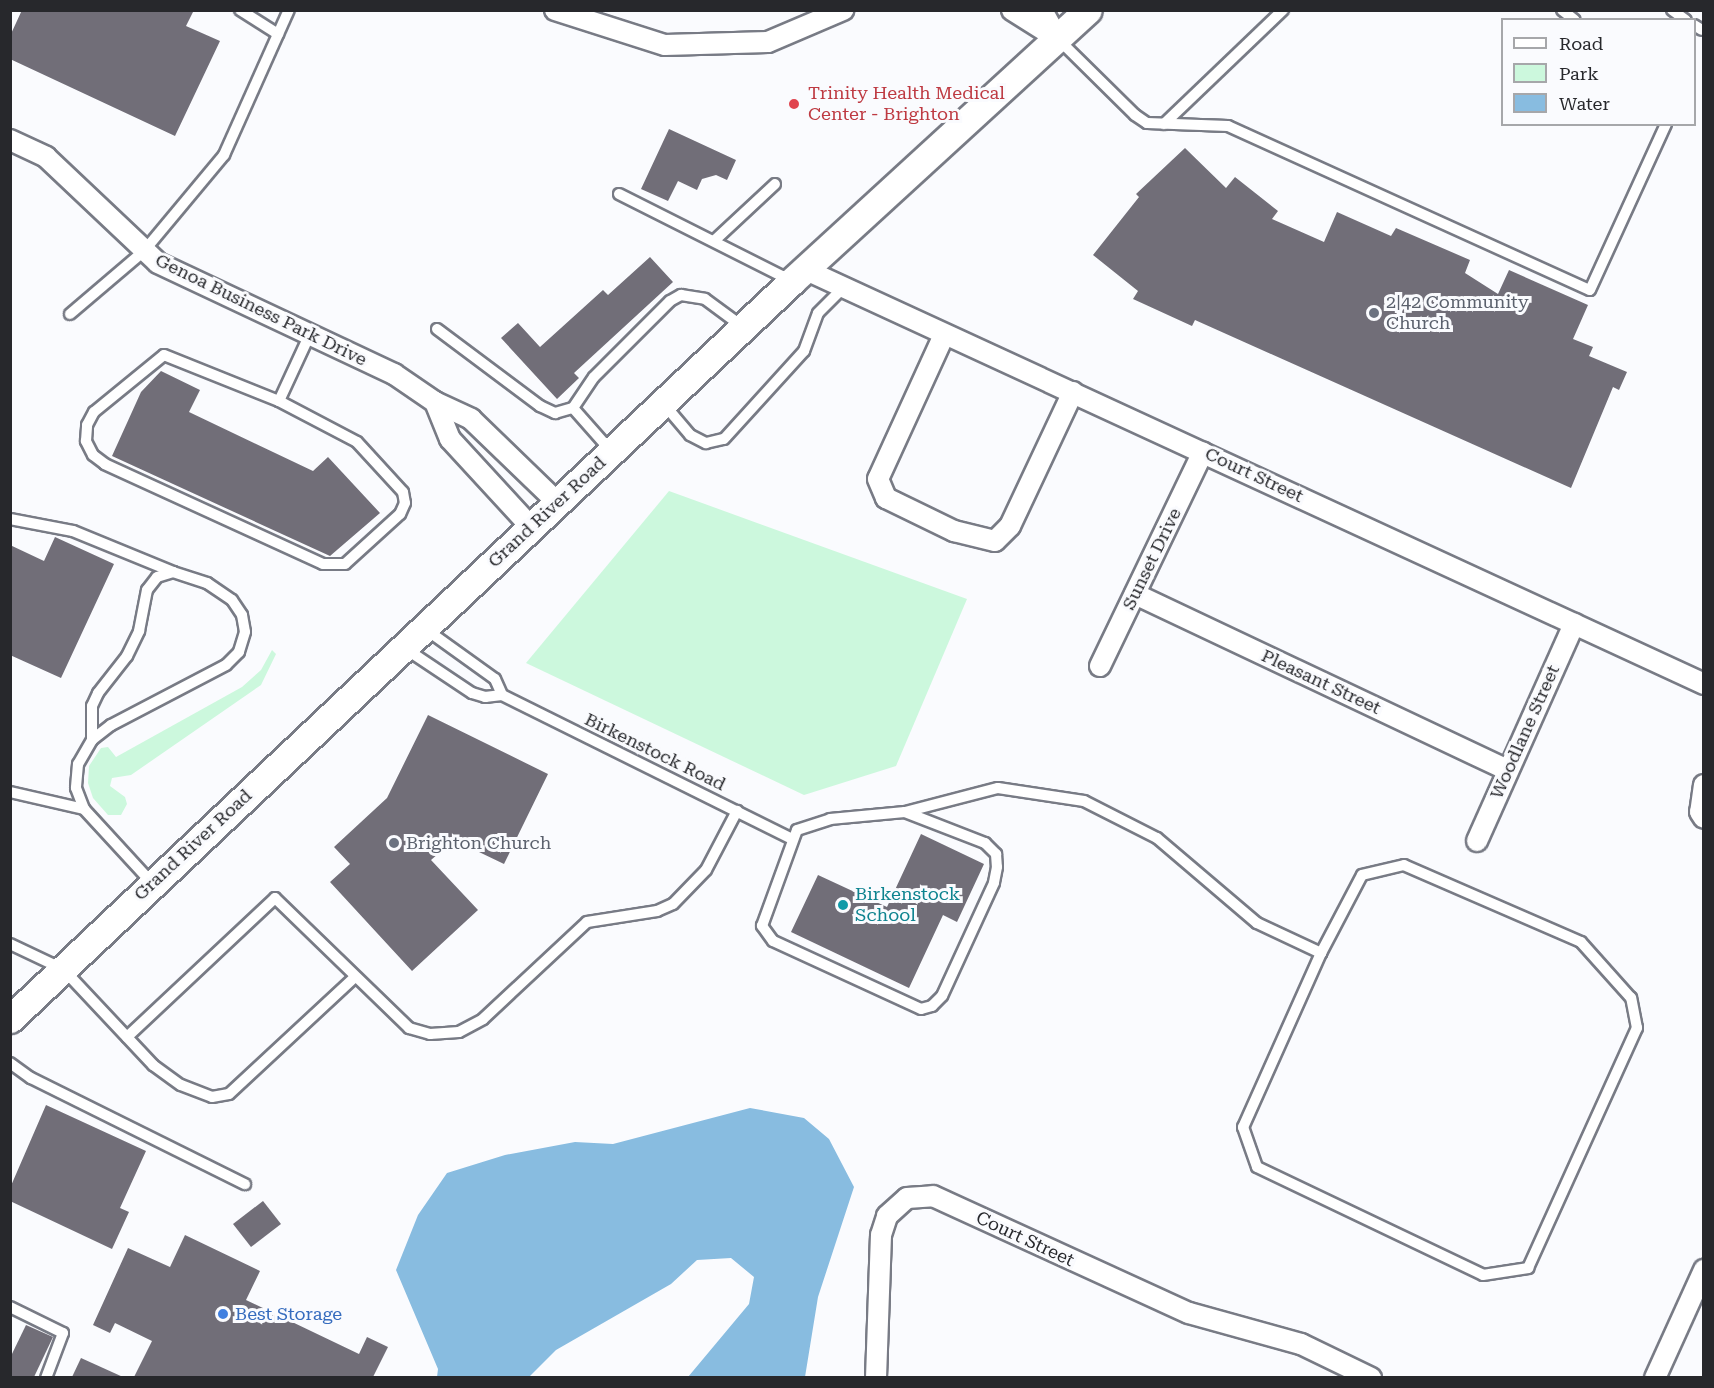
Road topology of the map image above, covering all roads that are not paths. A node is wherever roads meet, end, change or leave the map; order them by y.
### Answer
1 (240, 10) edge
2 (289, 10) edge
3 (555, 10) edge
4 (843, 10) edge
5 (1012, 10) edge
6 (1042, 10) edge
7 (1088, 10) edge
8 (1283, 10) edge
9 (278, 34) junction
10 (1058, 39) junction
11 (1164, 124) junction
12 (1665, 126) edge
13 (10, 140) edge
14 (775, 184) dead end
15 (619, 194) dead end
16 (716, 240) junction
17 (144, 251) junction
18 (798, 275) junction
19 (843, 288) junction
20 (70, 314) dead end
21 (743, 327) junction
22 (437, 329) dead end
23 (310, 334) junction
24 (944, 335) junction
25 (1073, 392) junction
26 (279, 401) junction
27 (435, 402) junction
28 (663, 402) junction
29 (573, 408) junction
30 (611, 451) junction
31 (1203, 452) junction
32 (557, 502) junction
33 (10, 519) edge
34 (531, 526) junction
35 (173, 572) junction
36 (1135, 594) junction
37 (1574, 624) junction
38 (424, 628) junction
39 (403, 647) junction
40 (1100, 666) dead end
41 (1704, 684) edge
42 (502, 695) junction
43 (92, 740) junction
44 (1508, 770) junction
45 (1704, 785) edge
46 (10, 792) edge
47 (84, 809) junction
48 (737, 811) junction
49 (905, 812) junction
50 (1704, 818) edge
51 (792, 839) junction
52 (1476, 841) dead end
53 (152, 884) junction
54 (10, 944) edge
55 (1321, 953) junction
56 (63, 969) junction
57 (354, 978) junction
58 (10, 1019) edge
59 (127, 1037) junction
60 (10, 1063) edge
61 (245, 1184) dead end
62 (1704, 1270) edge
63 (10, 1307) edge
64 (46, 1377) edge
65 (876, 1377) edge
66 (1371, 1377) edge
67 (1655, 1377) edge

1 - 9 lane
2 - 9 lane
3 - 4 street
5 - 10 street
6 - 10 street
7 - 10 main road, Grand River Road
8 - 11 lane
9 - 17 lane
10 - 11 lane
10 - 18 main road, Grand River Road
11 - 12 lane
13 - 17 street, Genoa Business Park Drive
14 - 16 lane
15 - 16 lane
16 - 18 lane
17 - 20 lane
17 - 23 street, Genoa Business Park Drive
18 - 19 street, Court Street
18 - 21 main road, Grand River Road
19 - 24 street, Court Street
19 - 28 lane
21 - 28 main road, Grand River Road
21 - 29 lane
22 - 29 lane
23 - 26 lane
23 - 27 street, Genoa Business Park Drive
24 - 25 street, Court Street
24 - 25 street
25 - 31 street, Court Street
26 - 26 lane
27 - 32 street, Genoa Business Park Drive
27 - 34 street
28 - 30 main road, Grand River Road
29 - 30 lane
30 - 32 main road, Grand River Road
31 - 36 street, Sunset Drive
31 - 37 street, Court Street
32 - 34 main road, Grand River Road
33 - 35 lane
34 - 38 main road, Grand River Road
35 - 43 lane
35 - 43 lane
36 - 40 street, Sunset Drive
36 - 44 street, Pleasant Street
37 - 41 street, Court Street
37 - 44 street, Woodlane Street
38 - 39 main road, Grand River Road
38 - 42 lane, Birkenstock Road
39 - 42 lane, Birkenstock Road
39 - 53 main road, Grand River Road
42 - 48 lane, Birkenstock Road
43 - 47 lane
44 - 52 street, Woodlane Street
45 - 50 street
46 - 47 lane
47 - 53 lane
48 - 51 lane, Birkenstock Road
48 - 57 lane
49 - 51 lane
49 - 51 lane
49 - 55 lane
53 - 56 main road, Grand River Road
54 - 56 lane
55 - 55 lane
56 - 58 main road, Grand River Road
56 - 59 lane
57 - 59 lane
57 - 59 lane
60 - 61 lane
62 - 67 street
63 - 64 lane
65 - 66 street, Court Street

